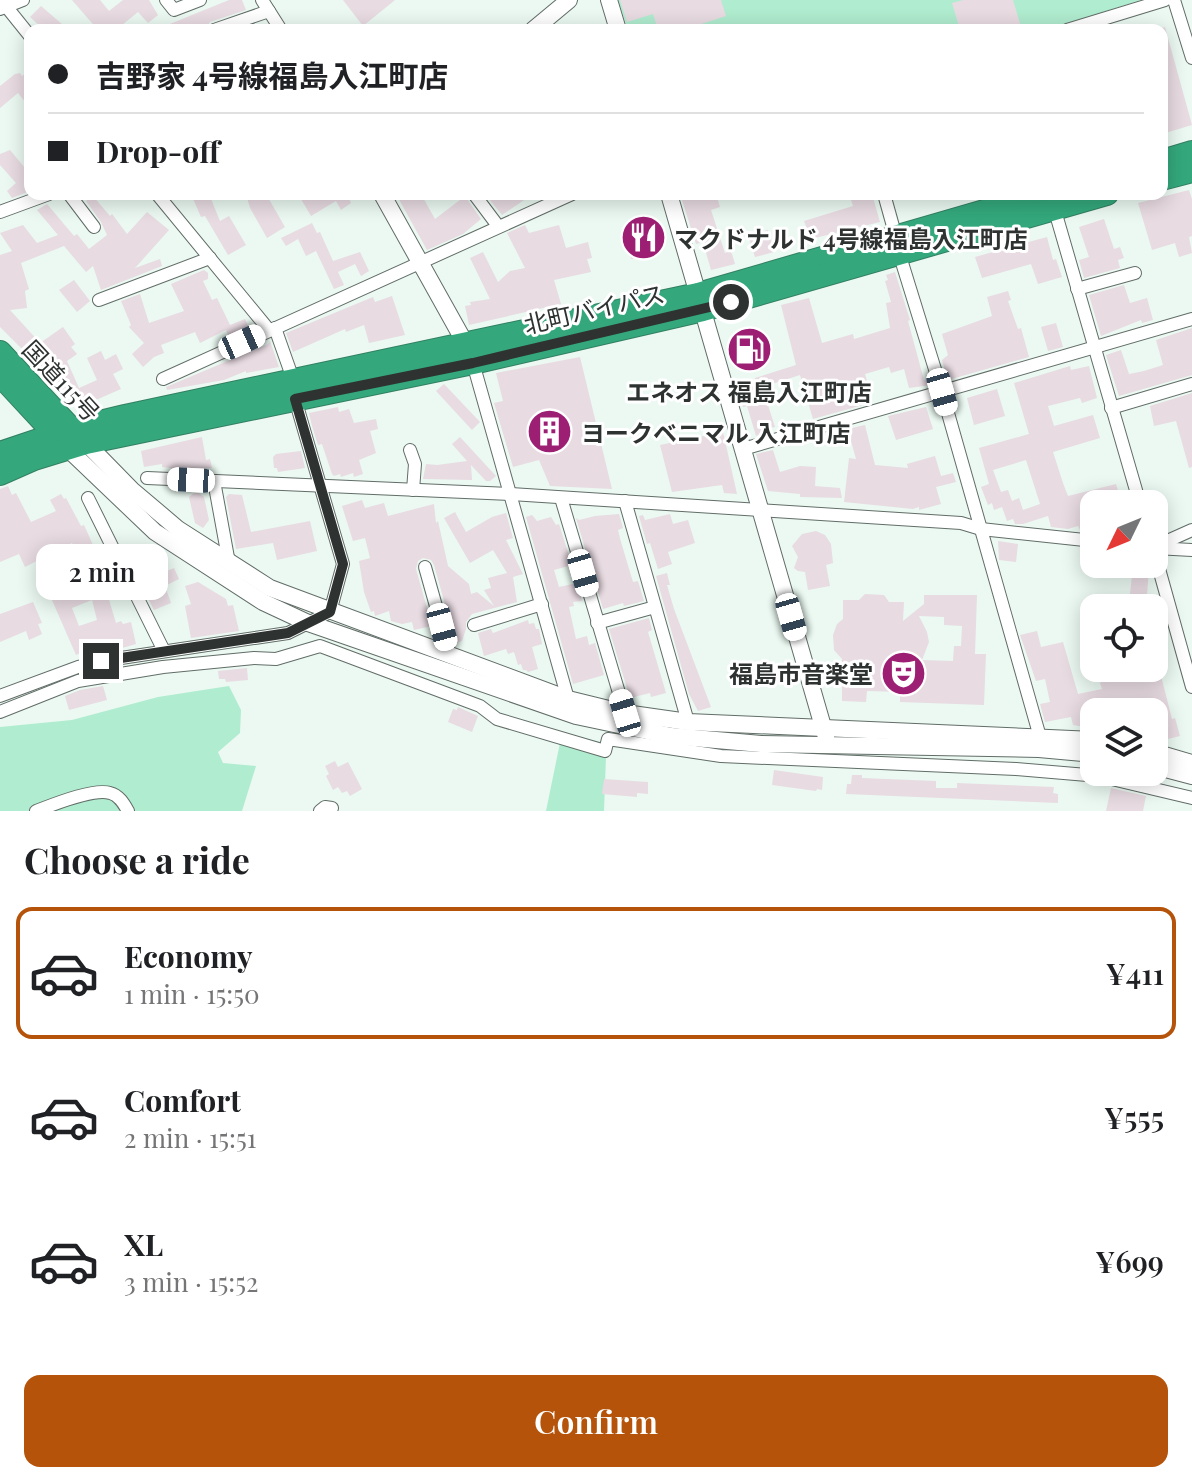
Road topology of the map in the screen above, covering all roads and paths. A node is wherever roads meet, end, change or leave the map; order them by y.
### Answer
1 (23, 0) edge
2 (166, 0) edge
3 (200, 0) edge
4 (569, 0) edge
5 (609, 0) edge
6 (1165, 0) edge
7 (1174, 0) edge
8 (2, 5) edge
9 (266, 6) edge
10 (227, 24) edge
11 (277, 24) edge
12 (540, 24) edge
13 (616, 24) edge
14 (1087, 24) edge
15 (24, 29) edge
16 (1192, 58) edge
17 (1192, 152) edge
18 (1168, 159) edge
19 (1192, 171) edge
20 (1168, 177) edge
21 (33, 200) edge
22 (74, 200) edge
23 (162, 200) edge
24 (385, 200) edge
25 (478, 200) edge
26 (538, 200) edge
27 (558, 200) edge
28 (671, 200) edge
29 (886, 200) edge
30 (998, 200) edge
31 (1046, 200) edge
32 (1049, 200) edge
33 (543, 206) junction
34 (0, 212) edge
35 (498, 226) junction
36 (94, 227) dead end
37 (897, 245) junction
38 (210, 258) junction
39 (422, 263) junction
40 (1135, 273) dead end
41 (1077, 289) junction
42 (99, 300) dead end
43 (701, 302) junction
44 (1192, 319) edge
45 (272, 329) junction
46 (1093, 348) junction
47 (0, 352) edge
48 (470, 353) junction
49 (0, 375) edge
50 (163, 379) dead end
51 (1192, 384) edge
52 (294, 389) junction
53 (942, 392) junction
54 (1111, 408) junction
55 (70, 438) junction
56 (743, 449) junction
57 (410, 450) dead end
58 (0, 453) edge
59 (0, 474) edge
60 (147, 478) dead end
61 (214, 481) junction
62 (321, 486) junction
63 (413, 490) junction
64 (1136, 490) edge
65 (511, 494) junction
66 (88, 498) dead end
67 (561, 498) junction
68 (625, 501) junction
69 (759, 508) junction
70 (981, 529) junction
71 (1192, 530) edge
72 (1080, 540) edge
73 (1168, 542) edge
74 (1168, 549) edge
75 (1192, 550) edge
76 (229, 563) junction
77 (425, 567) dead end
78 (1162, 578) edge
79 (542, 604) junction
80 (655, 607) junction
81 (330, 612) junction
82 (308, 623) junction
83 (597, 623) junction
84 (474, 625) dead end
85 (164, 651) junction
86 (450, 656) junction
87 (1192, 687) edge
88 (0, 696) edge
89 (568, 699) junction
90 (0, 712) edge
91 (625, 713) junction
92 (688, 722) junction
93 (823, 727) junction
94 (1080, 741) edge
95 (1040, 743) junction
96 (829, 746) junction
97 (1080, 751) edge
98 (1168, 756) edge
99 (1192, 763) edge
100 (1168, 770) edge
101 (1192, 776) edge
102 (1192, 798) edge
103 (36, 811) edge
104 (128, 811) edge

1 - 8 street
2 - 3 street
4 - 12 street
5 - 13 street
6 - 14 street
7 - 16 street
8 - 15 street
9 - 10 street
9 - 11 street
17 - 18 highway
19 - 20 highway
21 - 34 street
22 - 36 street
23 - 38 street
24 - 39 street
25 - 35 street
26 - 33 street
27 - 33 street
28 - 43 street
29 - 37 street
30 - 37 highway, 北町バイパス
31 - 37 highway, 北町バイパス
32 - 41 street
33 - 35 street
35 - 39 street
37 - 43 highway, 北町バイパス
37 - 53 street
38 - 42 street
38 - 45 street
39 - 45 street
39 - 48 street
40 - 41 street
41 - 46 street
43 - 48 highway, 北町バイパス
43 - 56 street
44 - 46 street
45 - 50 street
45 - 52 street
46 - 53 street
46 - 54 street
47 - 55 highway, 国道115号
48 - 52 highway, 北町バイパス
48 - 65 street
49 - 55 highway, 国道115号
51 - 54 street
52 - 55 highway, 北町バイパス
52 - 62 street
53 - 56 street
53 - 70 street
54 - 64 street
55 - 58 highway
55 - 59 highway
55 - 76 street
55 - 82 street
56 - 69 street
57 - 63 street
60 - 61 street
61 - 62 street
61 - 76 street
62 - 63 street
62 - 81 street
63 - 65 street
65 - 67 street
65 - 79 street
66 - 85 street
67 - 68 street
67 - 83 street
68 - 69 street
68 - 80 street
69 - 70 street
69 - 93 street
70 - 72 street
70 - 95 street
71 - 73 street
74 - 75 street
76 - 81 street
77 - 86 street
78 - 87 street
79 - 84 street
79 - 89 street
80 - 83 street
80 - 92 street
81 - 82 street
81 - 86 street
82 - 85 street
82 - 96 street
83 - 91 street
85 - 88 street
86 - 89 street
89 - 91 street
90 - 102 street
91 - 92 street
92 - 93 street
93 - 95 street
93 - 96 street
94 - 95 street
95 - 96 street
95 - 97 street
98 - 99 street
100 - 101 street
103 - 104 street

